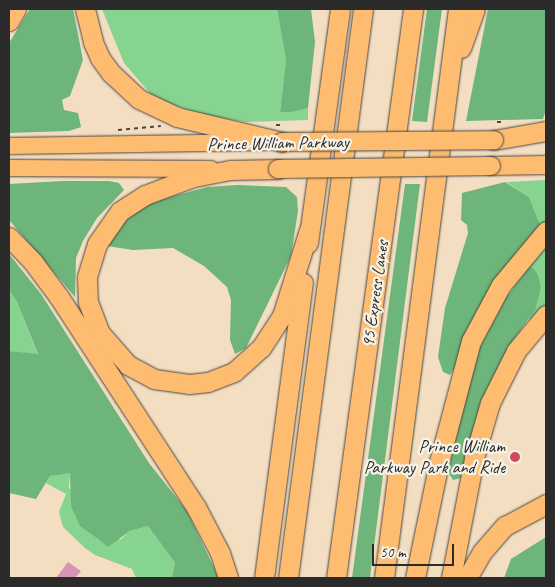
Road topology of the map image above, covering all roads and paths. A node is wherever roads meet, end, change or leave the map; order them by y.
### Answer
1 (16, 9) edge
2 (85, 9) edge
3 (328, 9) edge
4 (340, 9) edge
5 (363, 9) edge
6 (368, 9) edge
7 (413, 9) edge
8 (458, 9) edge
9 (475, 9) edge
10 (9, 21) edge
11 (353, 84) junction
12 (448, 87) junction
13 (326, 106) junction
14 (546, 131) edge
15 (546, 139) edge
16 (494, 140) junction
17 (282, 142) junction
18 (9, 146) edge
19 (546, 165) edge
20 (9, 168) edge
21 (278, 169) junction
22 (309, 230) junction
23 (546, 231) edge
24 (9, 238) edge
25 (546, 315) edge
26 (546, 504) edge
27 (546, 516) edge
28 (228, 578) edge
29 (264, 578) edge
30 (288, 578) edge
31 (336, 578) edge
32 (384, 578) edge
33 (416, 578) edge
34 (451, 578) edge
35 (468, 578) edge
36 (480, 578) edge

1 - 10 highway
2 - 17 highway
3 - 13 highway
4 - 13 highway
5 - 11 highway
6 - 11 highway
7 - 31 highway, 95 Express Lanes
8 - 12 highway
9 - 12 highway
11 - 30 highway
12 - 32 highway
13 - 22 highway
14 - 16 highway
15 - 16 highway, Prince William Parkway
16 - 17 highway, Prince William Parkway, bridge
17 - 18 main road, Prince William Parkway
19 - 21 highway, Prince William Parkway, bridge
20 - 21 main road, Prince William Parkway
21 - 22 highway
22 - 29 highway
23 - 33 highway
24 - 28 highway
25 - 34 highway
26 - 35 highway
27 - 36 highway

